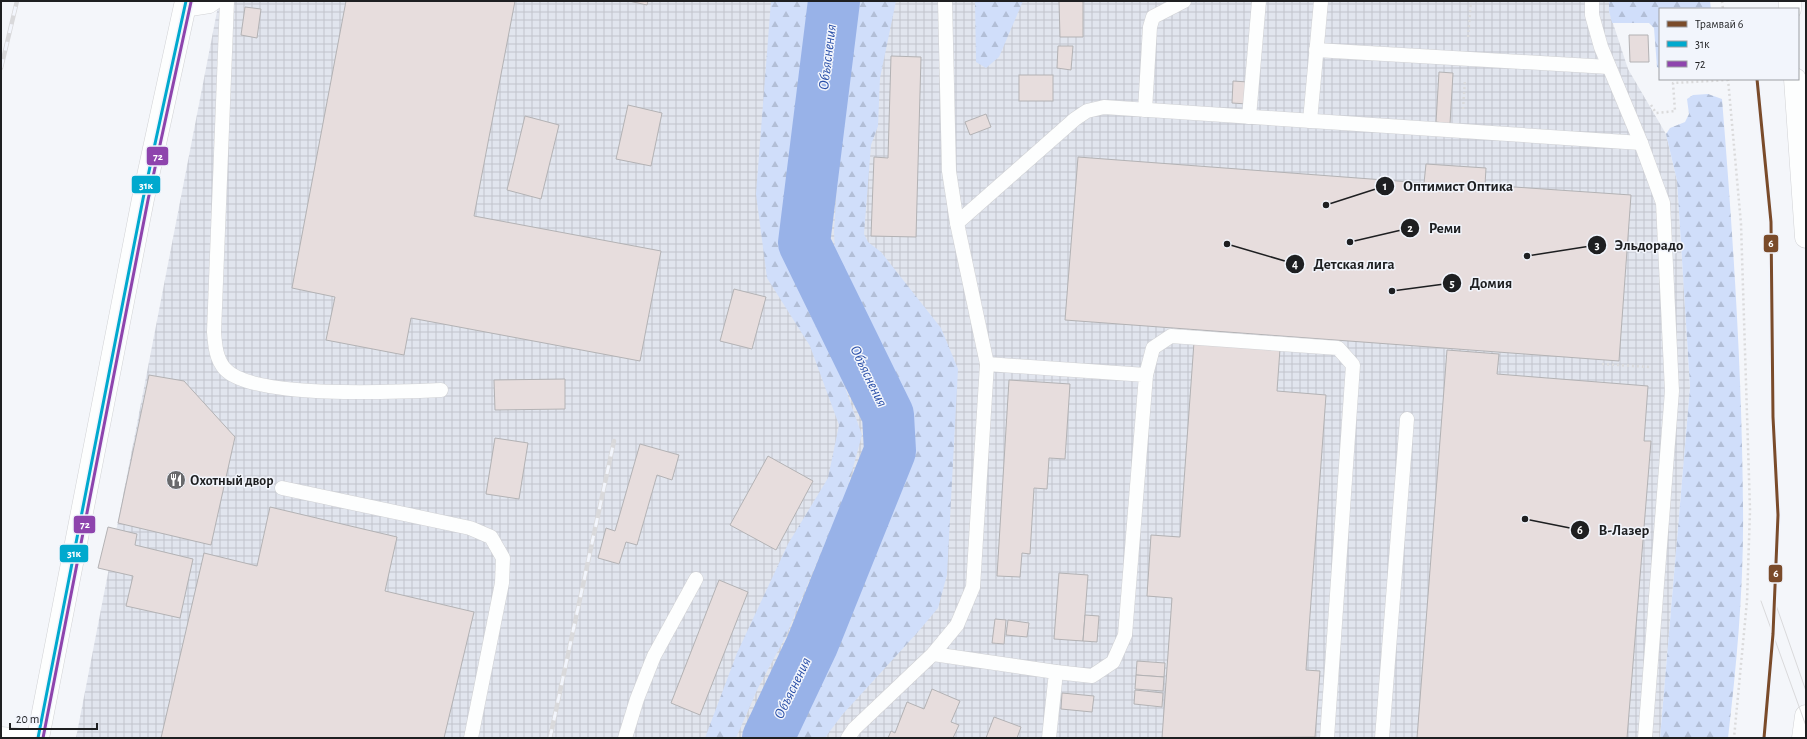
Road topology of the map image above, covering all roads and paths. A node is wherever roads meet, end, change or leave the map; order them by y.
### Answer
1 (217, 1) edge
2 (227, 1) edge
3 (945, 1) edge
4 (1184, 1) edge
5 (1259, 1) edge
6 (1321, 1) edge
7 (1592, 1) edge
8 (185, 5) edge
9 (1316, 50) junction
10 (1609, 67) junction
11 (1728, 80) edge
12 (1795, 80) edge
13 (1648, 99) dead end
14 (1145, 110) junction
15 (1249, 117) junction
16 (1310, 121) junction
17 (1641, 143) junction
18 (957, 223) junction
19 (1806, 237) edge
20 (987, 364) junction
21 (1602, 364) dead end
22 (1652, 367) dead end
23 (1146, 375) junction
24 (440, 390) dead end
25 (1407, 420) dead end
26 (282, 488) dead end
27 (696, 579) dead end
28 (933, 654) junction
29 (1056, 672) junction
30 (1806, 716) edge
31 (1, 734) edge
32 (38, 738) edge
33 (471, 738) edge
34 (625, 738) edge
35 (848, 738) edge
36 (1049, 738) edge
37 (1327, 738) edge
38 (1382, 738) edge
39 (1644, 738) edge
40 (1734, 738) edge
41 (1803, 738) edge

1 - 8 lane
2 - 24 lane
3 - 18 lane
4 - 14 lane
5 - 15 lane
6 - 9 lane
7 - 10 lane
8 - 32 main road
9 - 10 lane
9 - 16 lane
10 - 17 lane
11 - 13 path
11 - 40 path
12 - 19 main road
14 - 15 lane
14 - 18 lane
15 - 16 lane
16 - 17 lane
17 - 39 lane
18 - 20 lane
20 - 23 lane
20 - 28 lane
21 - 22 path
23 - 29 lane
23 - 37 lane
25 - 38 lane
26 - 33 lane
27 - 34 lane
28 - 29 lane
28 - 35 lane
29 - 36 lane
30 - 41 main road
31 - 32 lane

